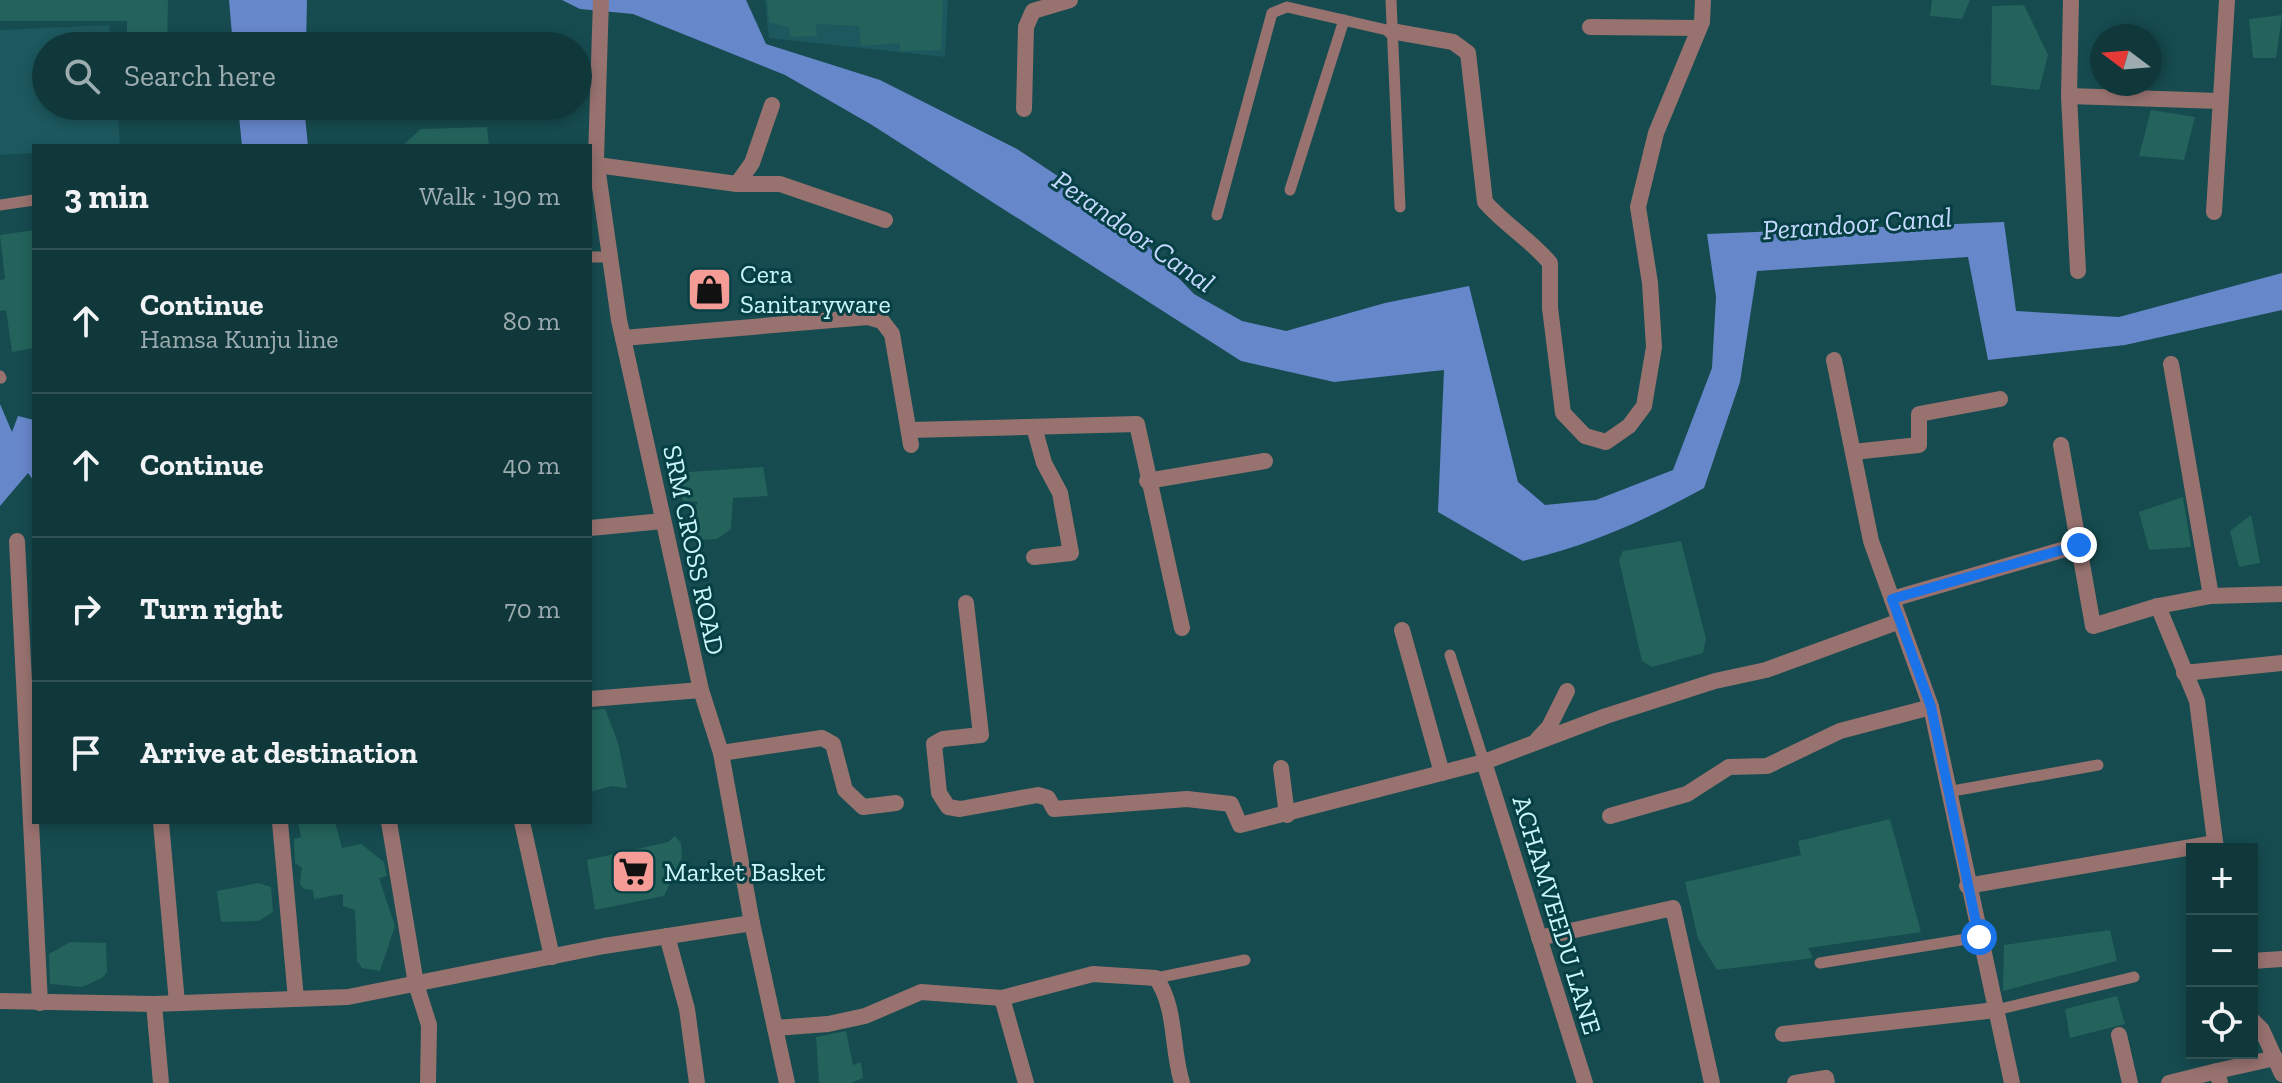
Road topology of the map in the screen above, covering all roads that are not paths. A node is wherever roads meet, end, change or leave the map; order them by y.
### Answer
1 (601, 0) edge
2 (1070, 0) edge
3 (1391, 0) edge
4 (1703, 0) edge
5 (2071, 0) edge
6 (2227, 0) edge
7 (1344, 20) junction
8 (1701, 25) junction
9 (1590, 27) dead end
10 (1391, 31) junction
11 (2069, 96) junction
12 (2220, 101) junction
13 (772, 105) dead end
14 (1024, 109) dead end
15 (597, 165) junction
16 (737, 184) junction
17 (1290, 190) dead end
18 (32, 200) edge
19 (0, 205) edge
20 (1400, 207) dead end
21 (2214, 212) dead end
22 (1217, 215) dead end
23 (885, 220) dead end
24 (592, 257) edge
25 (610, 257) junction
26 (2078, 271) dead end
27 (623, 338) junction
28 (1834, 360) dead end
29 (2171, 364) dead end
30 (2000, 399) dead end
31 (1034, 427) junction
32 (2061, 445) dead end
33 (1853, 452) junction
34 (1265, 461) dead end
35 (1147, 481) junction
36 (663, 521) junction
37 (592, 528) edge
38 (17, 541) dead end
39 (2079, 545) junction
40 (1034, 557) dead end
41 (19, 574) junction
42 (0, 578) edge
43 (2282, 594) edge
44 (2211, 596) junction
45 (1892, 599) junction
46 (966, 603) dead end
47 (2158, 606) junction
48 (1900, 621) junction
49 (1182, 628) dead end
50 (1402, 630) dead end
51 (1450, 655) dead end
52 (2282, 663) edge
53 (2184, 673) junction
54 (701, 690) junction
55 (1567, 691) dead end
56 (592, 699) edge
57 (1931, 707) junction
58 (1533, 744) junction
59 (721, 753) junction
60 (1484, 762) junction
61 (2098, 765) dead end
62 (1281, 768) dead end
63 (1442, 773) junction
64 (32, 776) edge
65 (1947, 792) junction
66 (896, 803) dead end
67 (1287, 815) junction
68 (1610, 816) dead end
69 (34, 824) edge
70 (161, 824) edge
71 (280, 824) edge
72 (389, 824) edge
73 (522, 824) edge
74 (2215, 843) edge
75 (2186, 851) edge
76 (1967, 886) junction
77 (752, 923) junction
78 (667, 936) junction
79 (1979, 937) junction
80 (1539, 938) junction
81 (552, 957) junction
82 (2282, 959) edge
83 (1245, 960) dead end
84 (2258, 961) edge
85 (1820, 963) dead end
86 (2134, 977) dead end
87 (1156, 978) junction
88 (416, 984) junction
89 (1002, 998) junction
90 (296, 999) junction
91 (0, 1001) edge
92 (40, 1003) junction
93 (177, 1003) junction
94 (154, 1004) junction
95 (1996, 1010) junction
96 (2258, 1026) edge
97 (775, 1028) junction
98 (1783, 1034) dead end
99 (2119, 1035) dead end
100 (2275, 1058) junction
101 (2282, 1074) edge
102 (2219, 1077) edge
103 (161, 1083) edge
104 (428, 1083) edge
105 (697, 1083) edge
106 (787, 1083) edge
107 (1026, 1083) edge
108 (1182, 1083) edge
109 (1585, 1083) edge
110 (1712, 1083) edge
111 (1795, 1083) edge
112 (1827, 1083) edge
113 (2012, 1083) edge
114 (2130, 1083) edge
115 (2169, 1083) edge

1 - 15 street, SRM CROSS ROAD
2 - 14 street
3 - 10 lane
4 - 8 street
5 - 11 street
6 - 12 street
7 - 10 lane
7 - 17 lane
7 - 22 lane
8 - 9 street
8 - 10 street
10 - 20 lane
11 - 12 street
11 - 26 street
12 - 21 street
13 - 16 street
15 - 16 street
15 - 25 street, SRM CROSS ROAD
16 - 23 street
18 - 19 lane
24 - 25 lane
25 - 27 street, SRM CROSS ROAD
27 - 31 street
27 - 36 street, SRM CROSS ROAD
28 - 33 street
29 - 44 street
30 - 33 street
31 - 35 street
31 - 40 street
32 - 39 street
33 - 45 street
34 - 35 street
35 - 49 street
36 - 37 street
36 - 54 street, SRM CROSS ROAD
38 - 41 street
39 - 45 street
39 - 47 street
41 - 42 street
41 - 64 street
43 - 44 street
44 - 47 street
45 - 48 street
46 - 67 street
47 - 53 street
48 - 57 street
48 - 58 street
50 - 63 street
51 - 60 lane
52 - 53 street
53 - 74 street
54 - 56 street
54 - 59 street, SRM CROSS ROAD
55 - 58 street
57 - 65 street
57 - 68 street
58 - 60 street
59 - 66 street
59 - 77 street, SRM CROSS ROAD
60 - 63 street
60 - 80 street, ACHAMVEEDU LANE
61 - 65 lane
62 - 67 street
63 - 67 street
65 - 76 street
69 - 92 street
70 - 93 street
71 - 90 street
72 - 88 street
73 - 81 street
75 - 76 street
76 - 79 street
77 - 78 street
77 - 97 street, SRM CROSS ROAD
78 - 81 street
78 - 105 street
79 - 85 lane
79 - 95 street
80 - 109 street, ACHAMVEEDU LANE
80 - 110 street
81 - 88 street
82 - 84 street
83 - 87 lane
86 - 95 lane
87 - 89 street
87 - 108 street
88 - 90 street
88 - 104 street
89 - 97 street
89 - 107 street
90 - 93 street
91 - 92 street
92 - 94 street
93 - 94 street
94 - 103 street
95 - 98 street
95 - 113 street
96 - 100 street
97 - 106 street, SRM CROSS ROAD
99 - 114 street
100 - 101 street
100 - 102 street
102 - 115 street
111 - 112 street

